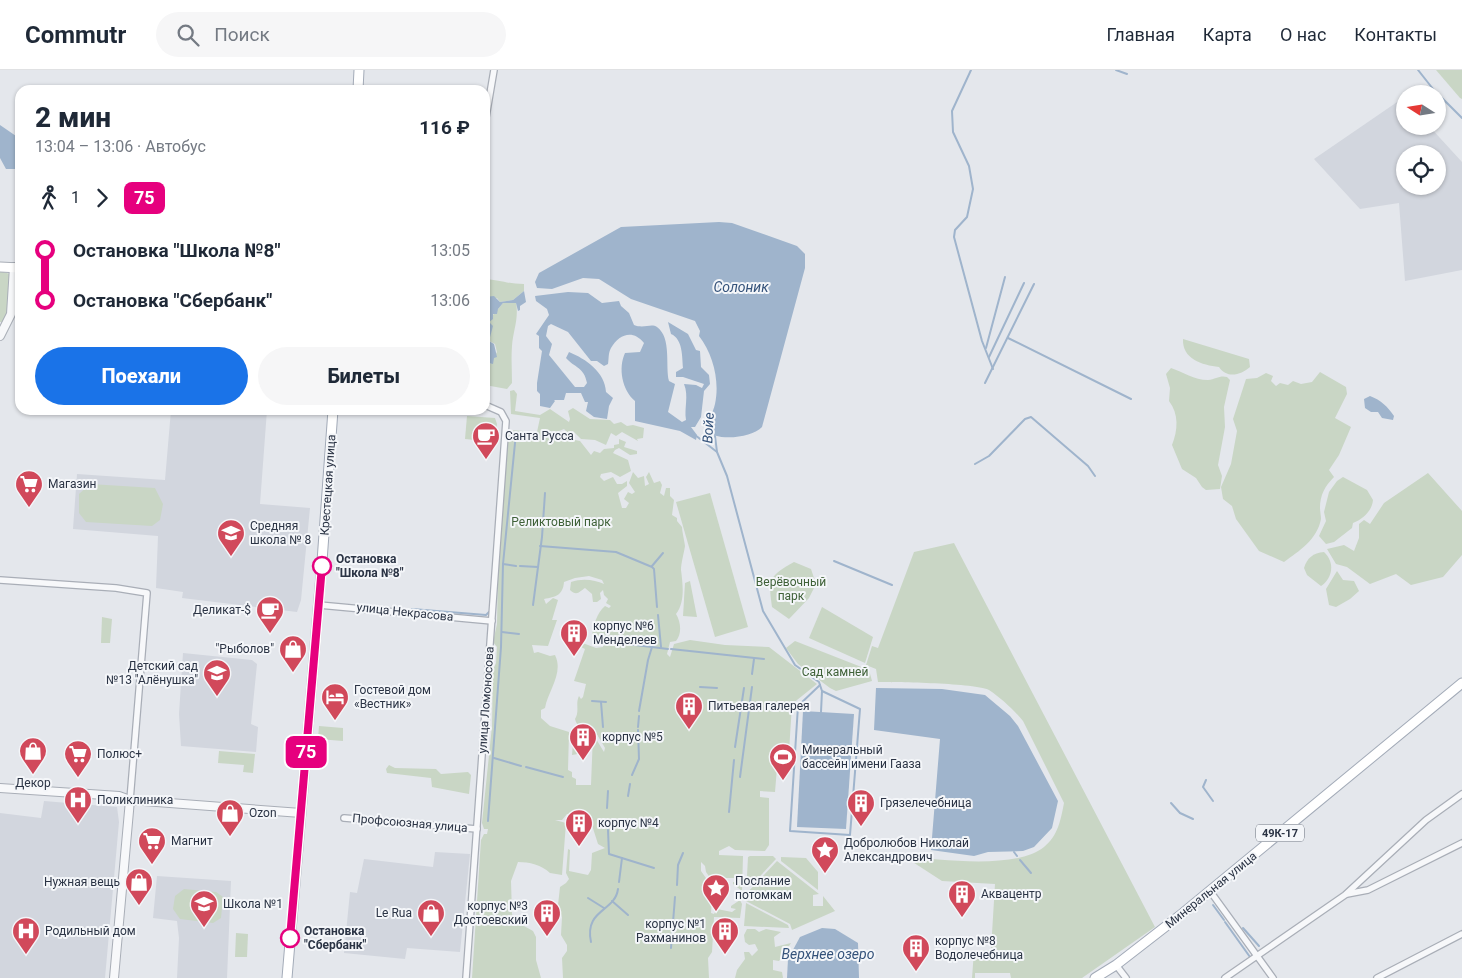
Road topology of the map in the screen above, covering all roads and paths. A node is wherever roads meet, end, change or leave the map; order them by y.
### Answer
1 (359, 70) edge
2 (494, 70) edge
3 (358, 85) edge
4 (490, 94) edge
5 (0, 266) edge
6 (15, 268) edge
7 (15, 286) edge
8 (0, 336) edge
9 (490, 407) edge
10 (333, 415) edge
11 (0, 580) edge
12 (319, 605) junction
13 (492, 621) junction
14 (1462, 683) edge
15 (0, 788) edge
16 (1462, 794) edge
17 (130, 800) junction
18 (301, 813) junction
19 (344, 818) dead end
20 (477, 829) junction
21 (1462, 843) edge
22 (1210, 891) junction
23 (1345, 895) junction
24 (1462, 934) edge
25 (1258, 956) junction
26 (1116, 965) junction
27 (114, 978) edge
28 (287, 978) edge
29 (466, 978) edge
30 (1095, 978) edge
31 (1126, 978) edge
32 (1226, 978) edge
33 (1273, 978) edge
34 (1377, 978) edge

1 - 3 main road
2 - 4 street
5 - 6 main road
7 - 8 street
9 - 13 street, улица Ломоносова
10 - 12 main road, Крестецкая улица
11 - 17 street
12 - 13 street, улица Некрасова
12 - 18 main road, Крестецкая улица
13 - 20 street, улица Ломоносова
14 - 22 main road, Минеральная улица / 49К-17
15 - 17 street
16 - 23 street
17 - 18 street
17 - 27 street
18 - 28 main road, Крестецкая улица
19 - 20 street, Профсоюзная улица
20 - 29 street, улица Ломоносова
21 - 23 street
22 - 25 street
22 - 26 main road, Минеральная улица / 49К-17
23 - 25 street
24 - 34 street
25 - 32 street
25 - 33 street
26 - 30 main road, Минеральная улица / 49К-17
26 - 31 street

